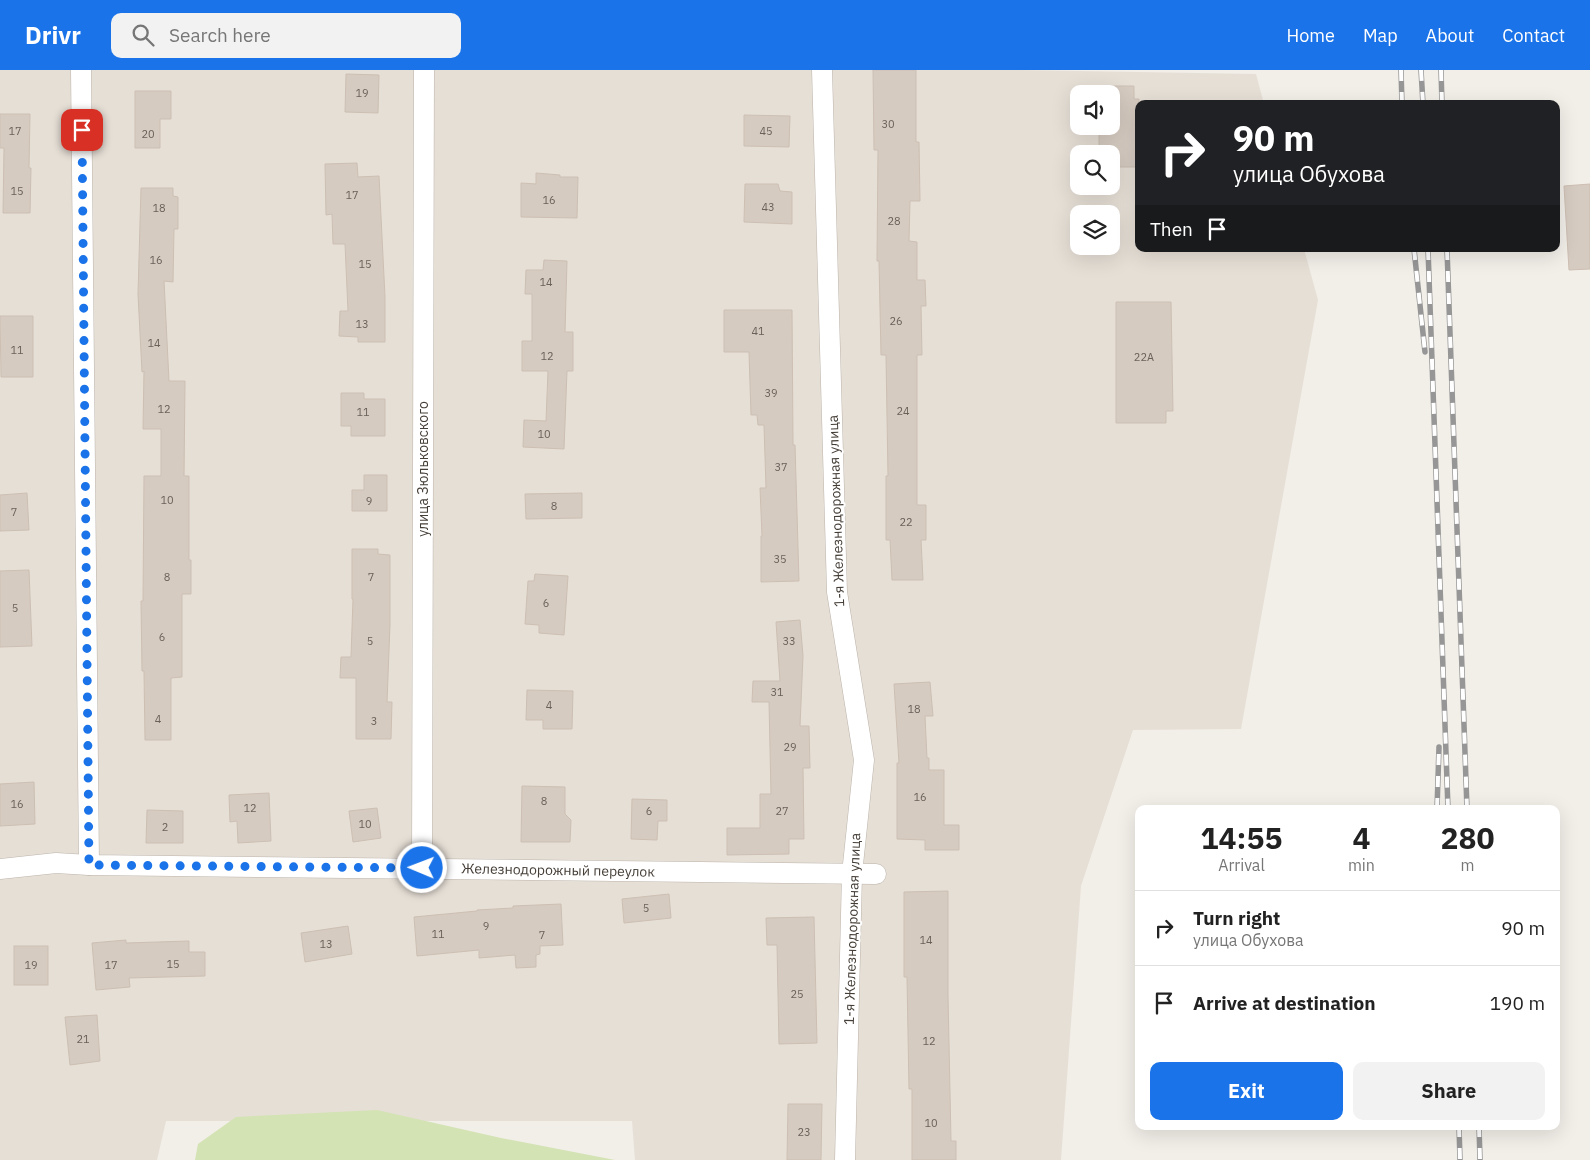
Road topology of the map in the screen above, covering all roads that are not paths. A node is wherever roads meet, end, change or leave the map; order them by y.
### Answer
1 (81, 70) edge
2 (424, 70) edge
3 (822, 70) edge
4 (89, 865) junction
5 (422, 868) junction
6 (0, 869) edge
7 (852, 874) junction
8 (876, 874) dead end
9 (845, 1160) edge

1 - 4 street
2 - 5 street, улица Зюльковского
3 - 7 street, 1-я Железнодорожная улица
4 - 5 street, Железнодорожный переулок
4 - 6 street, Железнодорожный переулок
5 - 7 street, Железнодорожный переулок
7 - 8 street, Железнодорожный переулок
7 - 9 street, 1-я Железнодорожная улица

